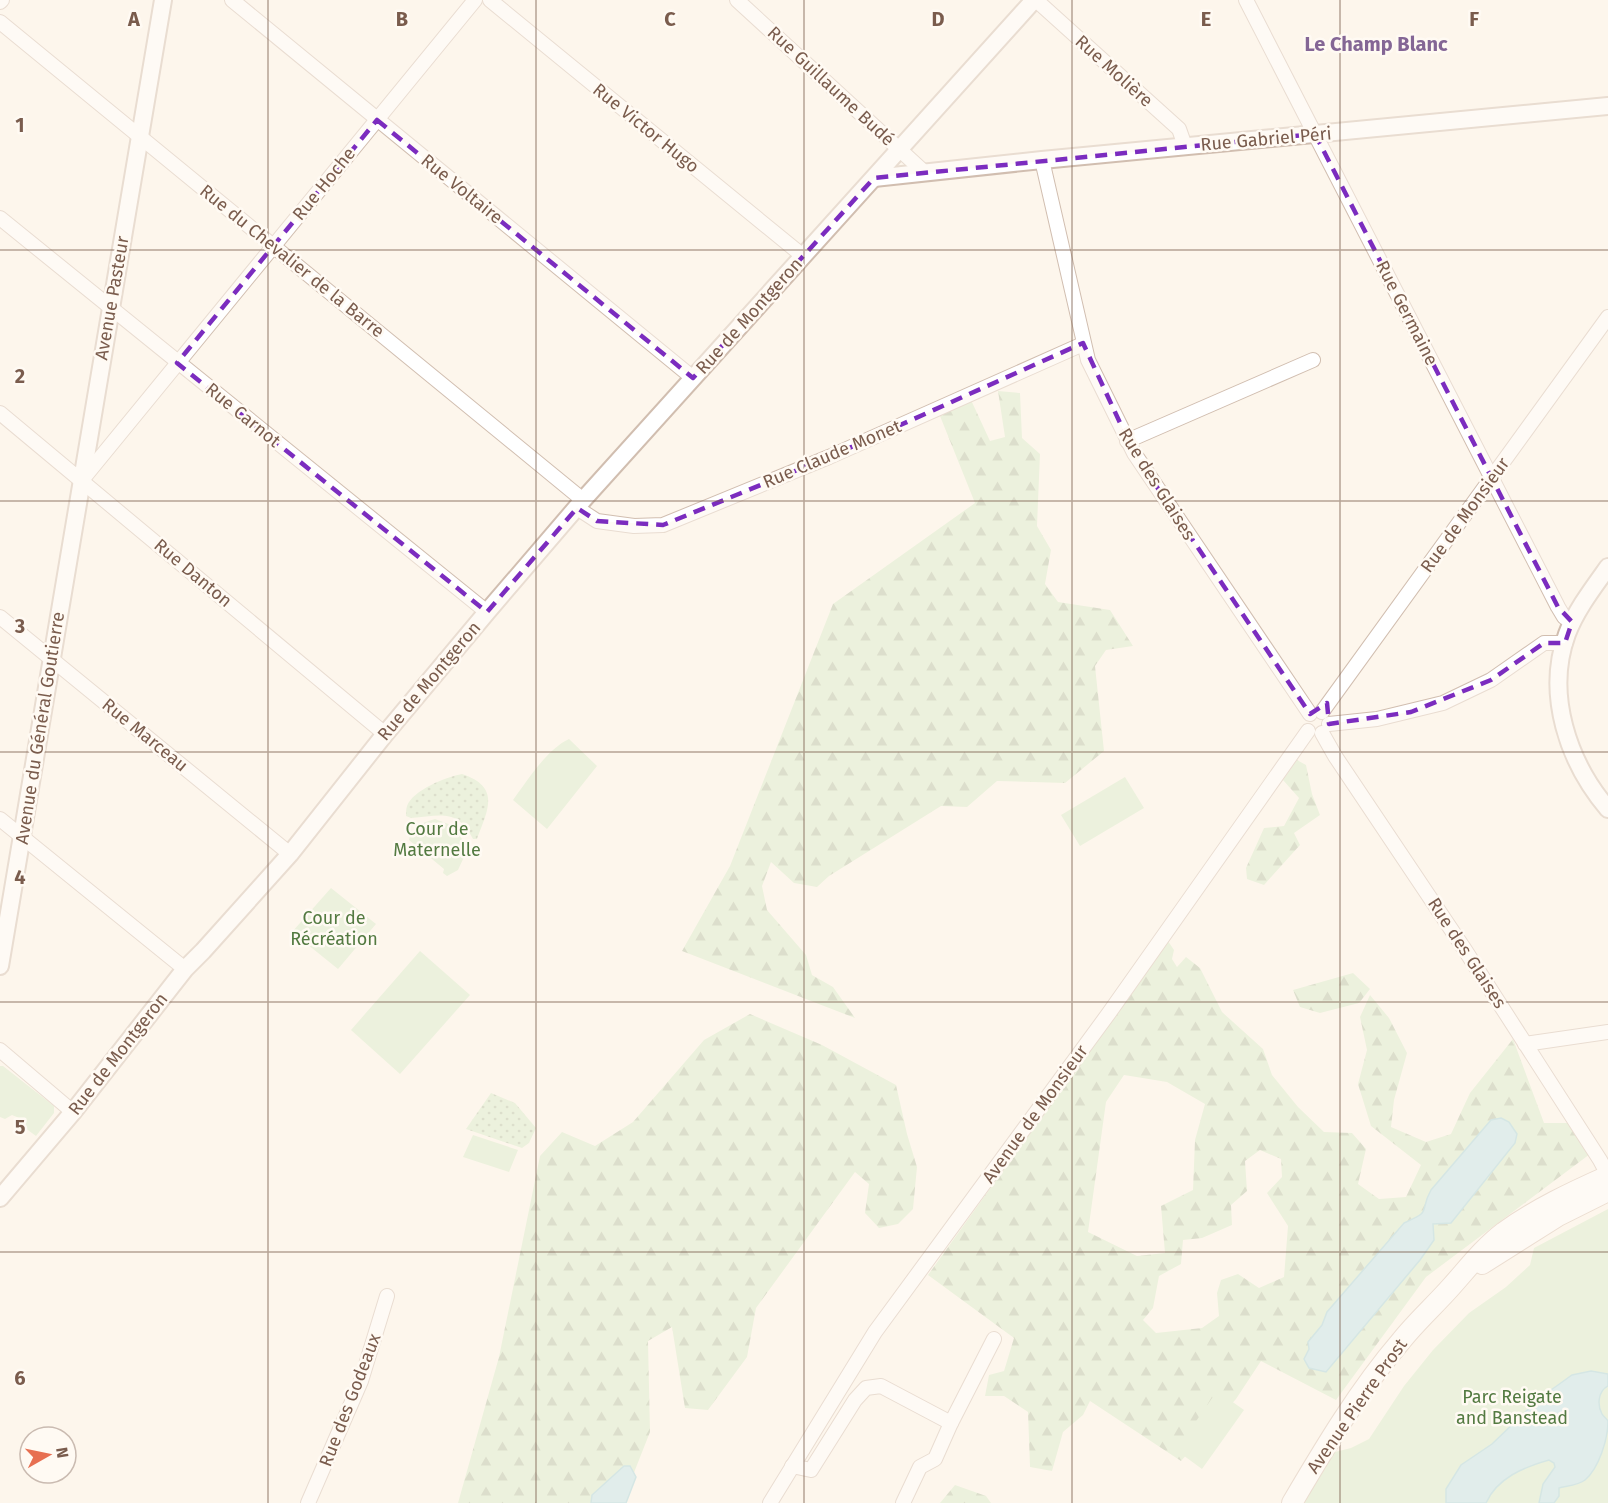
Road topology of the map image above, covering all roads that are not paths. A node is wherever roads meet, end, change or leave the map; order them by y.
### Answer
1 (163, 0) edge
2 (232, 0) edge
3 (475, 0) edge
4 (490, 0) edge
5 (737, 0) edge
6 (1035, 0) edge
7 (1246, 0) edge
8 (0, 22) edge
9 (1608, 106) edge
10 (378, 120) junction
11 (1315, 134) junction
12 (140, 137) junction
13 (1185, 146) junction
14 (899, 149) junction
15 (1042, 160) junction
16 (924, 172) junction
17 (874, 178) junction
18 (0, 218) edge
19 (274, 246) junction
20 (803, 256) junction
21 (110, 309) junction
22 (1608, 317) edge
23 (1083, 344) junction
24 (1313, 360) dead end
25 (177, 363) junction
26 (693, 378) junction
27 (0, 413) edge
28 (1127, 441) junction
29 (1492, 478) junction
30 (82, 480) junction
31 (580, 504) junction
32 (1608, 567) edge
33 (62, 596) joint
34 (487, 612) junction
35 (0, 617) edge
36 (1572, 622) junction
37 (1564, 643) junction
38 (52, 660) junction
39 (1318, 723) junction
40 (385, 734) junction
41 (1608, 809) edge
42 (0, 819) edge
43 (23, 838) junction
44 (290, 854) junction
45 (0, 966) edge
46 (185, 969) junction
47 (1608, 1032) edge
48 (1526, 1044) junction
49 (0, 1050) edge
50 (73, 1112) junction
51 (1608, 1176) edge
52 (1608, 1191) edge
53 (0, 1198) edge
54 (1451, 1287) junction
55 (387, 1296) dead end
56 (994, 1339) dead end
57 (951, 1423) junction
58 (792, 1466) junction
59 (308, 1503) edge
60 (770, 1503) edge
61 (903, 1503) edge
62 (1292, 1503) edge

1 - 12 street, Avenue Pasteur
2 - 10 street, Rue Voltaire
3 - 10 street, Rue Hoche
4 - 20 street, Rue Victor Hugo
5 - 14 street, Rue Guillaume Budé
6 - 13 street, Rue Molière
6 - 14 street, Rue de Montgeron
7 - 11 street, Rue Germaine
8 - 12 street, Rue du Chevalier de la Barre
9 - 11 street, Rue Gabriel Péri
10 - 19 street, Rue Hoche
10 - 26 street, Rue Voltaire
11 - 13 street, Rue Gabriel Péri
11 - 29 street, Rue Germaine
12 - 19 street, Rue du Chevalier de la Barre
12 - 21 street, Avenue Pasteur
13 - 15 street, Rue Gabriel Péri
14 - 16 street, Rue Guillaume Budé
14 - 17 street, Rue de Montgeron
15 - 16 street, Rue Gabriel Péri
15 - 23 street, Rue des Glaises
16 - 17 street
17 - 20 street, Rue de Montgeron
18 - 21 street, Rue Carnot
19 - 25 street, Rue Hoche
19 - 31 street, Rue du Chevalier de la Barre
20 - 26 street, Rue de Montgeron
21 - 25 street, Rue Carnot
21 - 30 street, Avenue Pasteur
22 - 29 street, Rue de Monsieur
23 - 28 street, Rue des Glaises
23 - 31 street, Rue Claude Monet
24 - 28 street
25 - 30 street, Rue Hoche
25 - 34 street, Rue Carnot
26 - 31 street, Rue de Montgeron
27 - 30 street, Rue Danton
28 - 39 street, Rue des Glaises
29 - 36 street, Rue Germaine
29 - 39 street, Rue de Monsieur
30 - 33 street, Avenue Pasteur
30 - 40 street, Rue Danton
31 - 34 street, Rue de Montgeron
32 - 36 street
33 - 38 street, Avenue du Général Goutierre
34 - 40 street, Rue de Montgeron
35 - 38 street, Rue Marceau
36 - 37 street
37 - 39 street
37 - 41 street
38 - 43 street, Avenue du Général Goutierre
38 - 44 street, Rue Marceau
39 - 48 street, Rue des Glaises
39 - 58 street, Avenue de Monsieur
40 - 44 street, Rue de Montgeron
42 - 43 street
43 - 45 street, Avenue du Général Goutierre
43 - 46 street
44 - 46 street, Rue de Montgeron
46 - 50 street, Rue de Montgeron
47 - 48 street
48 - 51 street, Rue des Glaises
49 - 50 street
50 - 53 street, Rue de Montgeron
51 - 54 main road, Avenue Pierre Prost
52 - 54 main road, Avenue Pierre Prost
54 - 62 main road, Avenue Pierre Prost
55 - 59 street, Rue des Godeaux
56 - 57 street
57 - 58 street
57 - 61 street
58 - 60 street, Avenue de Monsieur

